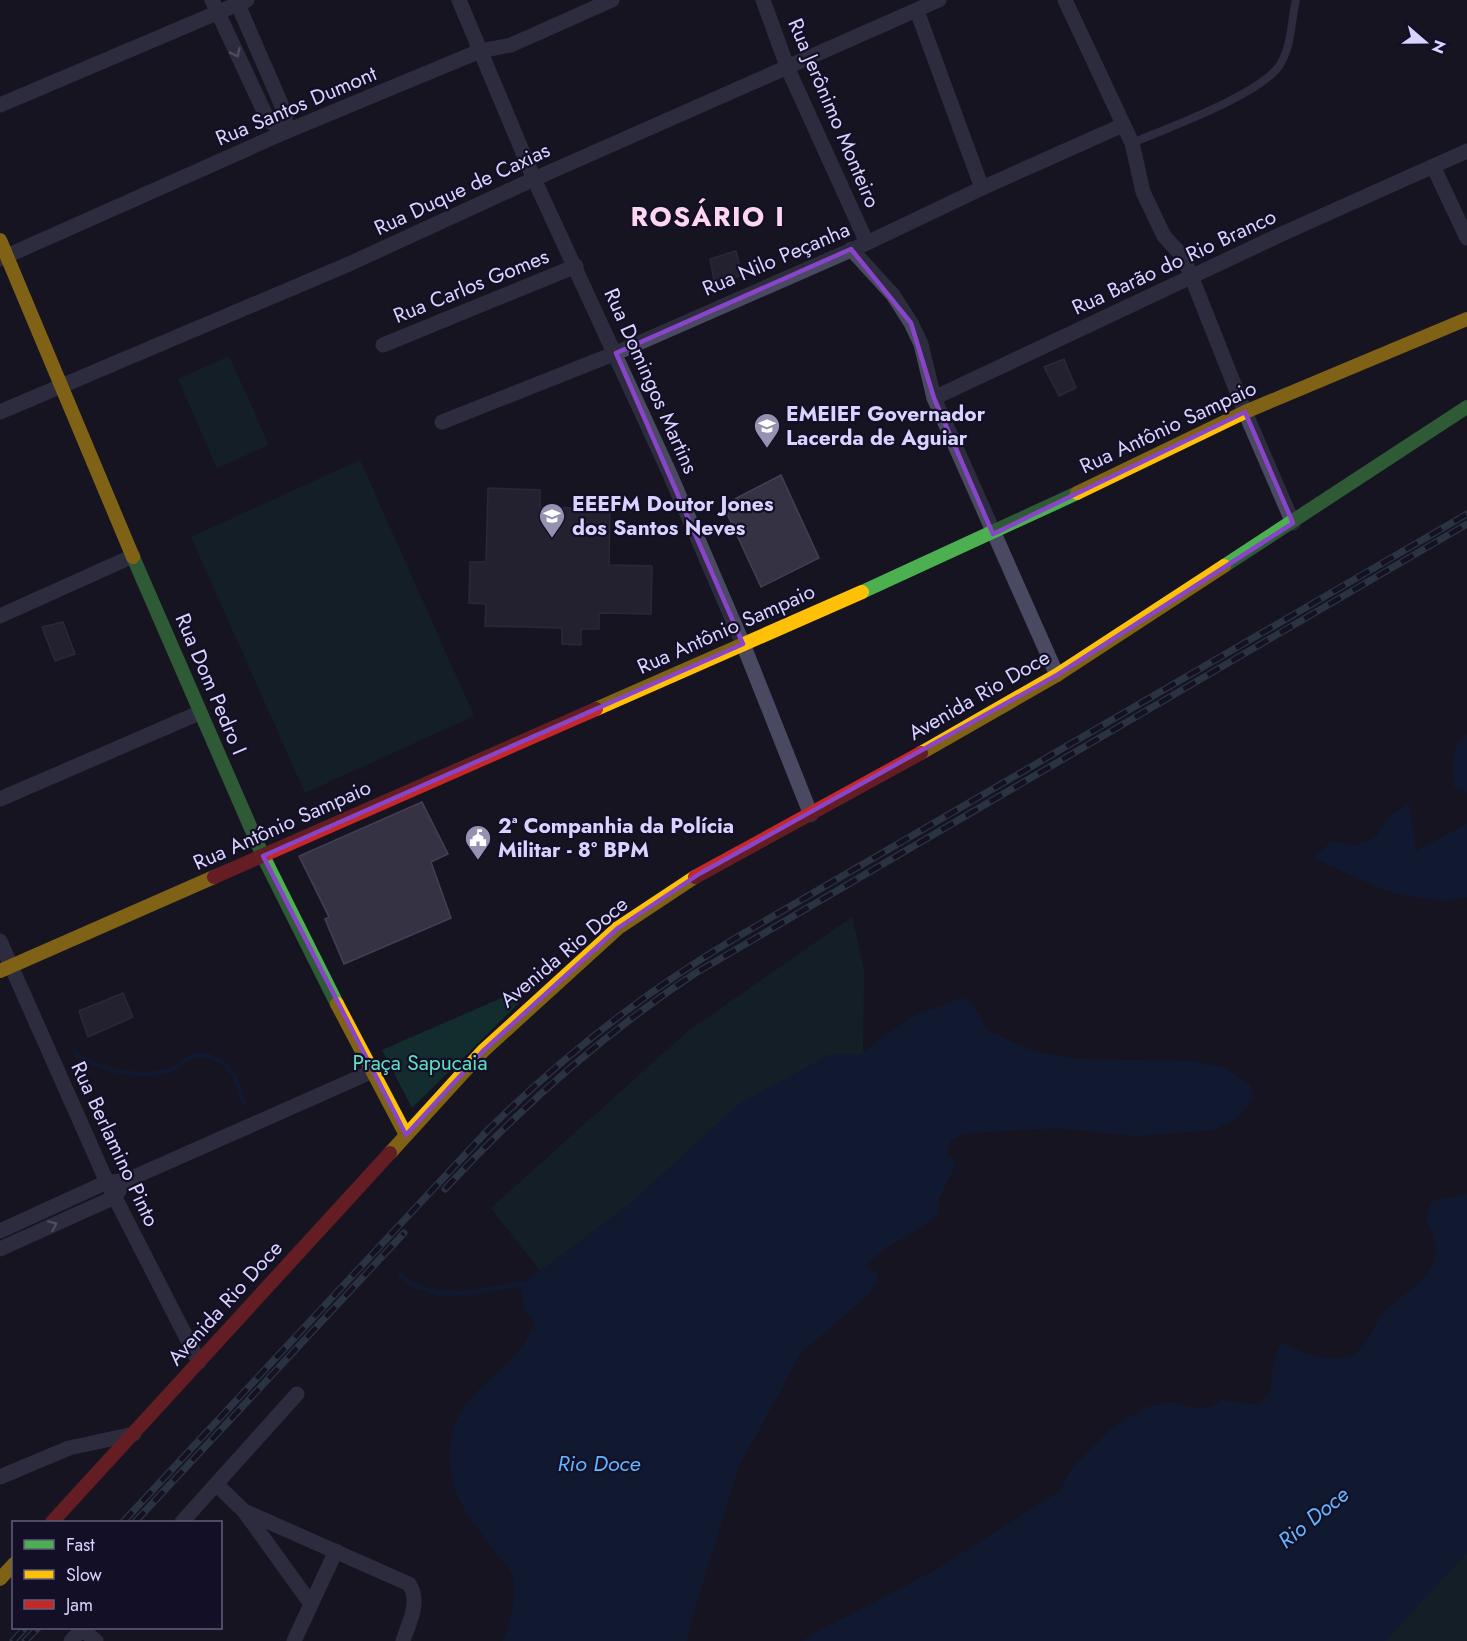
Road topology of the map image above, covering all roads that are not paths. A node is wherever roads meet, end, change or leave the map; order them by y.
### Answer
1 (459, 0) edge
2 (612, 0) edge
3 (763, 0) edge
4 (939, 0) edge
5 (1065, 0) edge
6 (1296, 0) edge
7 (241, 1) edge
8 (215, 6) edge
9 (916, 11) junction
10 (480, 51) junction
11 (788, 69) junction
12 (0, 105) edge
13 (1123, 125) junction
14 (285, 132) junction
15 (1132, 143) junction
16 (1467, 151) edge
17 (1433, 166) junction
18 (534, 179) junction
19 (982, 188) junction
20 (1467, 238) edge
21 (0, 240) edge
22 (867, 243) junction
23 (851, 249) junction
24 (4, 258) edge
25 (576, 266) junction
26 (1192, 278) junction
27 (1467, 319) edge
28 (383, 345) dead end
29 (616, 353) junction
30 (60, 385) junction
31 (934, 398) junction
32 (1467, 407) edge
33 (0, 412) edge
34 (1245, 412) junction
35 (442, 422) dead end
36 (1293, 523) junction
37 (993, 534) junction
38 (133, 556) junction
39 (0, 616) edge
40 (743, 644) junction
41 (1057, 675) junction
42 (200, 713) junction
43 (0, 799) edge
44 (811, 815) junction
45 (263, 856) junction
46 (0, 941) edge
47 (5, 969) edge
48 (371, 1072) junction
49 (406, 1135) junction
50 (125, 1181) junction
51 (107, 1182) junction
52 (115, 1197) junction
53 (0, 1231) edge
54 (0, 1249) edge
55 (199, 1362) junction
56 (297, 1394) dead end
57 (134, 1434) junction
58 (0, 1477) edge
59 (216, 1485) junction
60 (244, 1511) junction
61 (53, 1521) edge
62 (183, 1521) edge
63 (336, 1551) junction
64 (12, 1566) edge
65 (0, 1579) edge
66 (310, 1604) junction
67 (82, 1629) edge
68 (84, 1629) edge
69 (71, 1641) edge
70 (96, 1641) edge
71 (294, 1641) edge
72 (403, 1641) edge

1 - 10 street, Rua Domingos Martins
2 - 10 street, Rua Santos Dumont
3 - 11 street, Rua Jerônimo Monteiro
4 - 9 street, Rua Duque de Caxias
5 - 13 street
6 - 15 lane
7 - 8 street
7 - 14 street
8 - 12 street
8 -> 14 street
9 - 11 street, Rua Duque de Caxias
9 - 19 street
10 - 14 street, Rua Santos Dumont
10 - 18 street, Rua Domingos Martins
11 - 18 street, Rua Duque de Caxias
11 - 22 street, Rua Jerônimo Monteiro
13 - 15 street
13 - 19 street, Rua Nilo Peçanha
14 - 24 street, Rua Santos Dumont
15 - 26 street
16 - 17 street, Rua Barão do Rio Branco
17 - 20 street
17 - 26 street, Rua Barão do Rio Branco
18 - 25 street, Rua Domingos Martins
18 - 30 street, Rua Duque de Caxias
19 - 22 street, Rua Nilo Peçanha
21 - 24 street, Rua Dom Pedro I
22 - 23 street, Rua Nilo Peçanha
23 - 29 street, Rua Nilo Peçanha
23 - 31 street
24 - 30 street, Rua Dom Pedro I
25 - 28 street, Rua Carlos Gomes
25 - 29 street, Rua Domingos Martins
26 - 31 street, Rua Barão do Rio Branco
26 - 34 street
27 - 34 street, Rua Antônio Sampaio
29 - 35 street, Rua Nilo Peçanha
29 - 40 street, Rua Domingos Martins
30 - 33 street, Rua Duque de Caxias
30 - 38 street, Rua Dom Pedro I
31 - 37 street
32 - 36 street, Avenida Rio Doce
34 - 36 street
34 - 37 street, Rua Antônio Sampaio
36 - 41 street, Avenida Rio Doce
37 - 40 street, Rua Antônio Sampaio
37 - 41 street
38 - 39 street
38 - 42 street, Rua Dom Pedro I
40 - 44 street, Rua Domingos Martins
40 - 45 street, Rua Antônio Sampaio
41 - 44 street, Avenida Rio Doce
42 - 43 street
42 - 45 street, Rua Dom Pedro I
44 - 49 street, Avenida Rio Doce
45 - 47 street, Rua Antônio Sampaio
45 - 48 street, Rua Dom Pedro I
46 - 47 street, Rua Berlamino Pinto
47 - 51 street, Rua Berlamino Pinto
48 - 49 street, Rua Dom Pedro I
48 - 50 street
49 - 55 street, Avenida Rio Doce
50 - 51 street
50 - 52 street
51 - 52 street, Rua Berlamino Pinto
51 - 53 street
54 -> 52 street
52 - 55 street, Rua Berlamino Pinto
55 - 57 street, Avenida Rio Doce
56 - 59 street
57 - 58 street
57 - 61 street, Avenida Rio Doce
59 - 60 street
59 - 62 street
60 - 63 street
60 - 66 street
63 - 66 street
63 - 72 street
64 - 65 street
66 - 71 street
67 - 69 street
68 - 70 street

